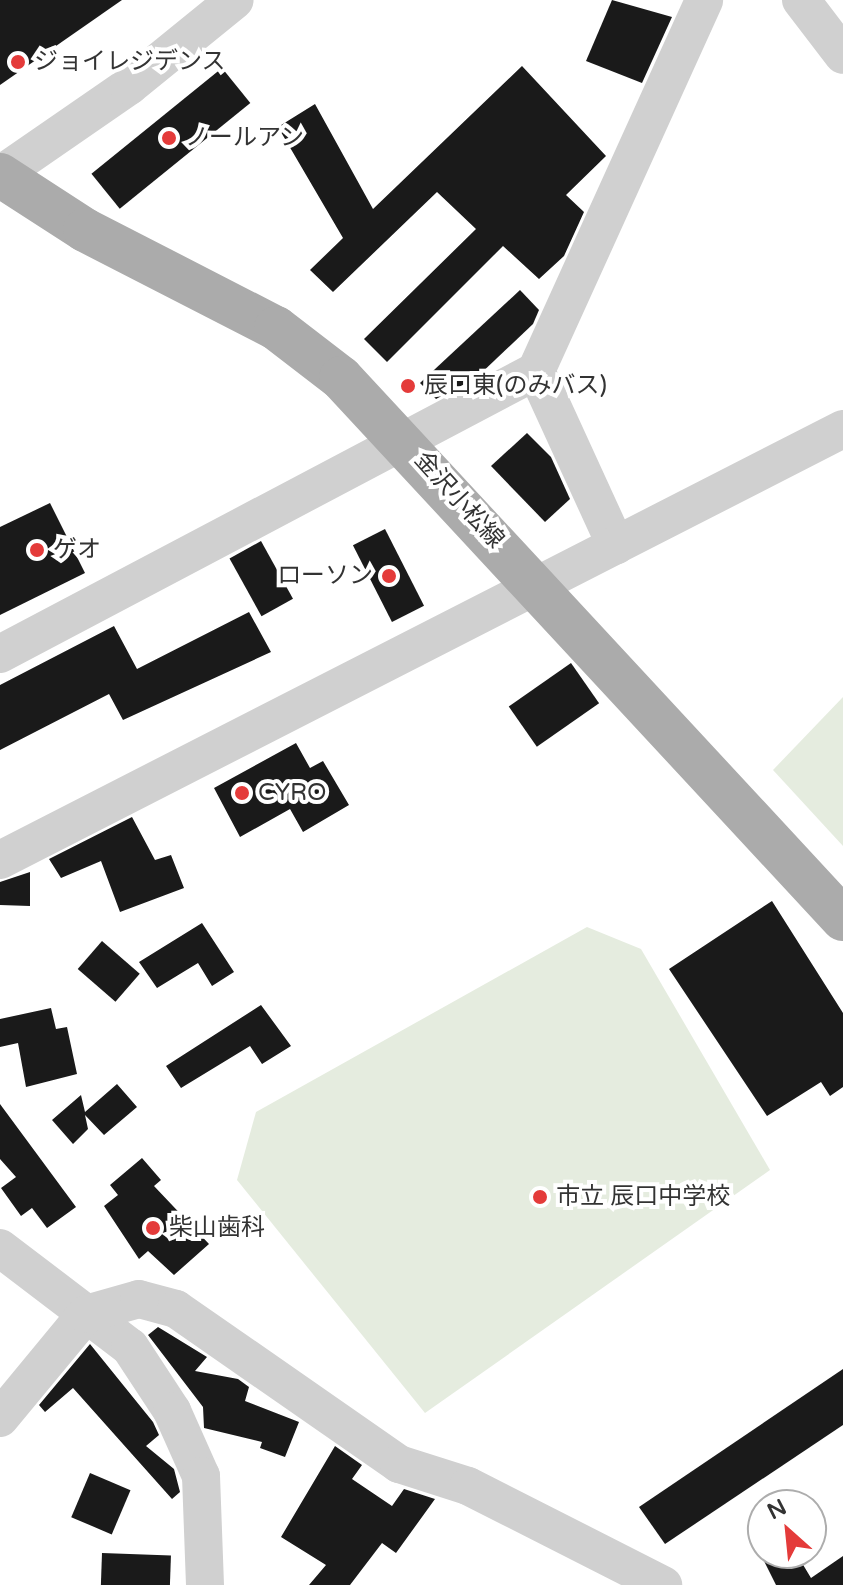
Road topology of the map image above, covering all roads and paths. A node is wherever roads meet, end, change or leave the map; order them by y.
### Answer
1 (235, 0) edge
2 (704, 0) edge
3 (801, 0) edge
4 (843, 55) edge
5 (0, 175) edge
6 (536, 371) junction
7 (843, 429) edge
8 (408, 443) junction
9 (616, 546) junction
10 (538, 586) junction
11 (0, 654) edge
12 (0, 860) edge
13 (843, 919) edge
14 (0, 1248) edge
15 (86, 1314) junction
16 (0, 1418) edge
17 (205, 1585) edge
18 (663, 1585) edge

1 - 5 street
2 - 6 street
3 - 4 street
5 - 8 main road, 金沢小松線
6 - 8 street
6 - 9 street
7 - 9 street
8 - 10 main road, 金沢小松線
8 - 11 street
9 - 10 street
10 - 12 street
10 - 13 main road, 金沢小松線
14 - 15 street
15 - 16 street
15 - 17 street
15 - 18 street

